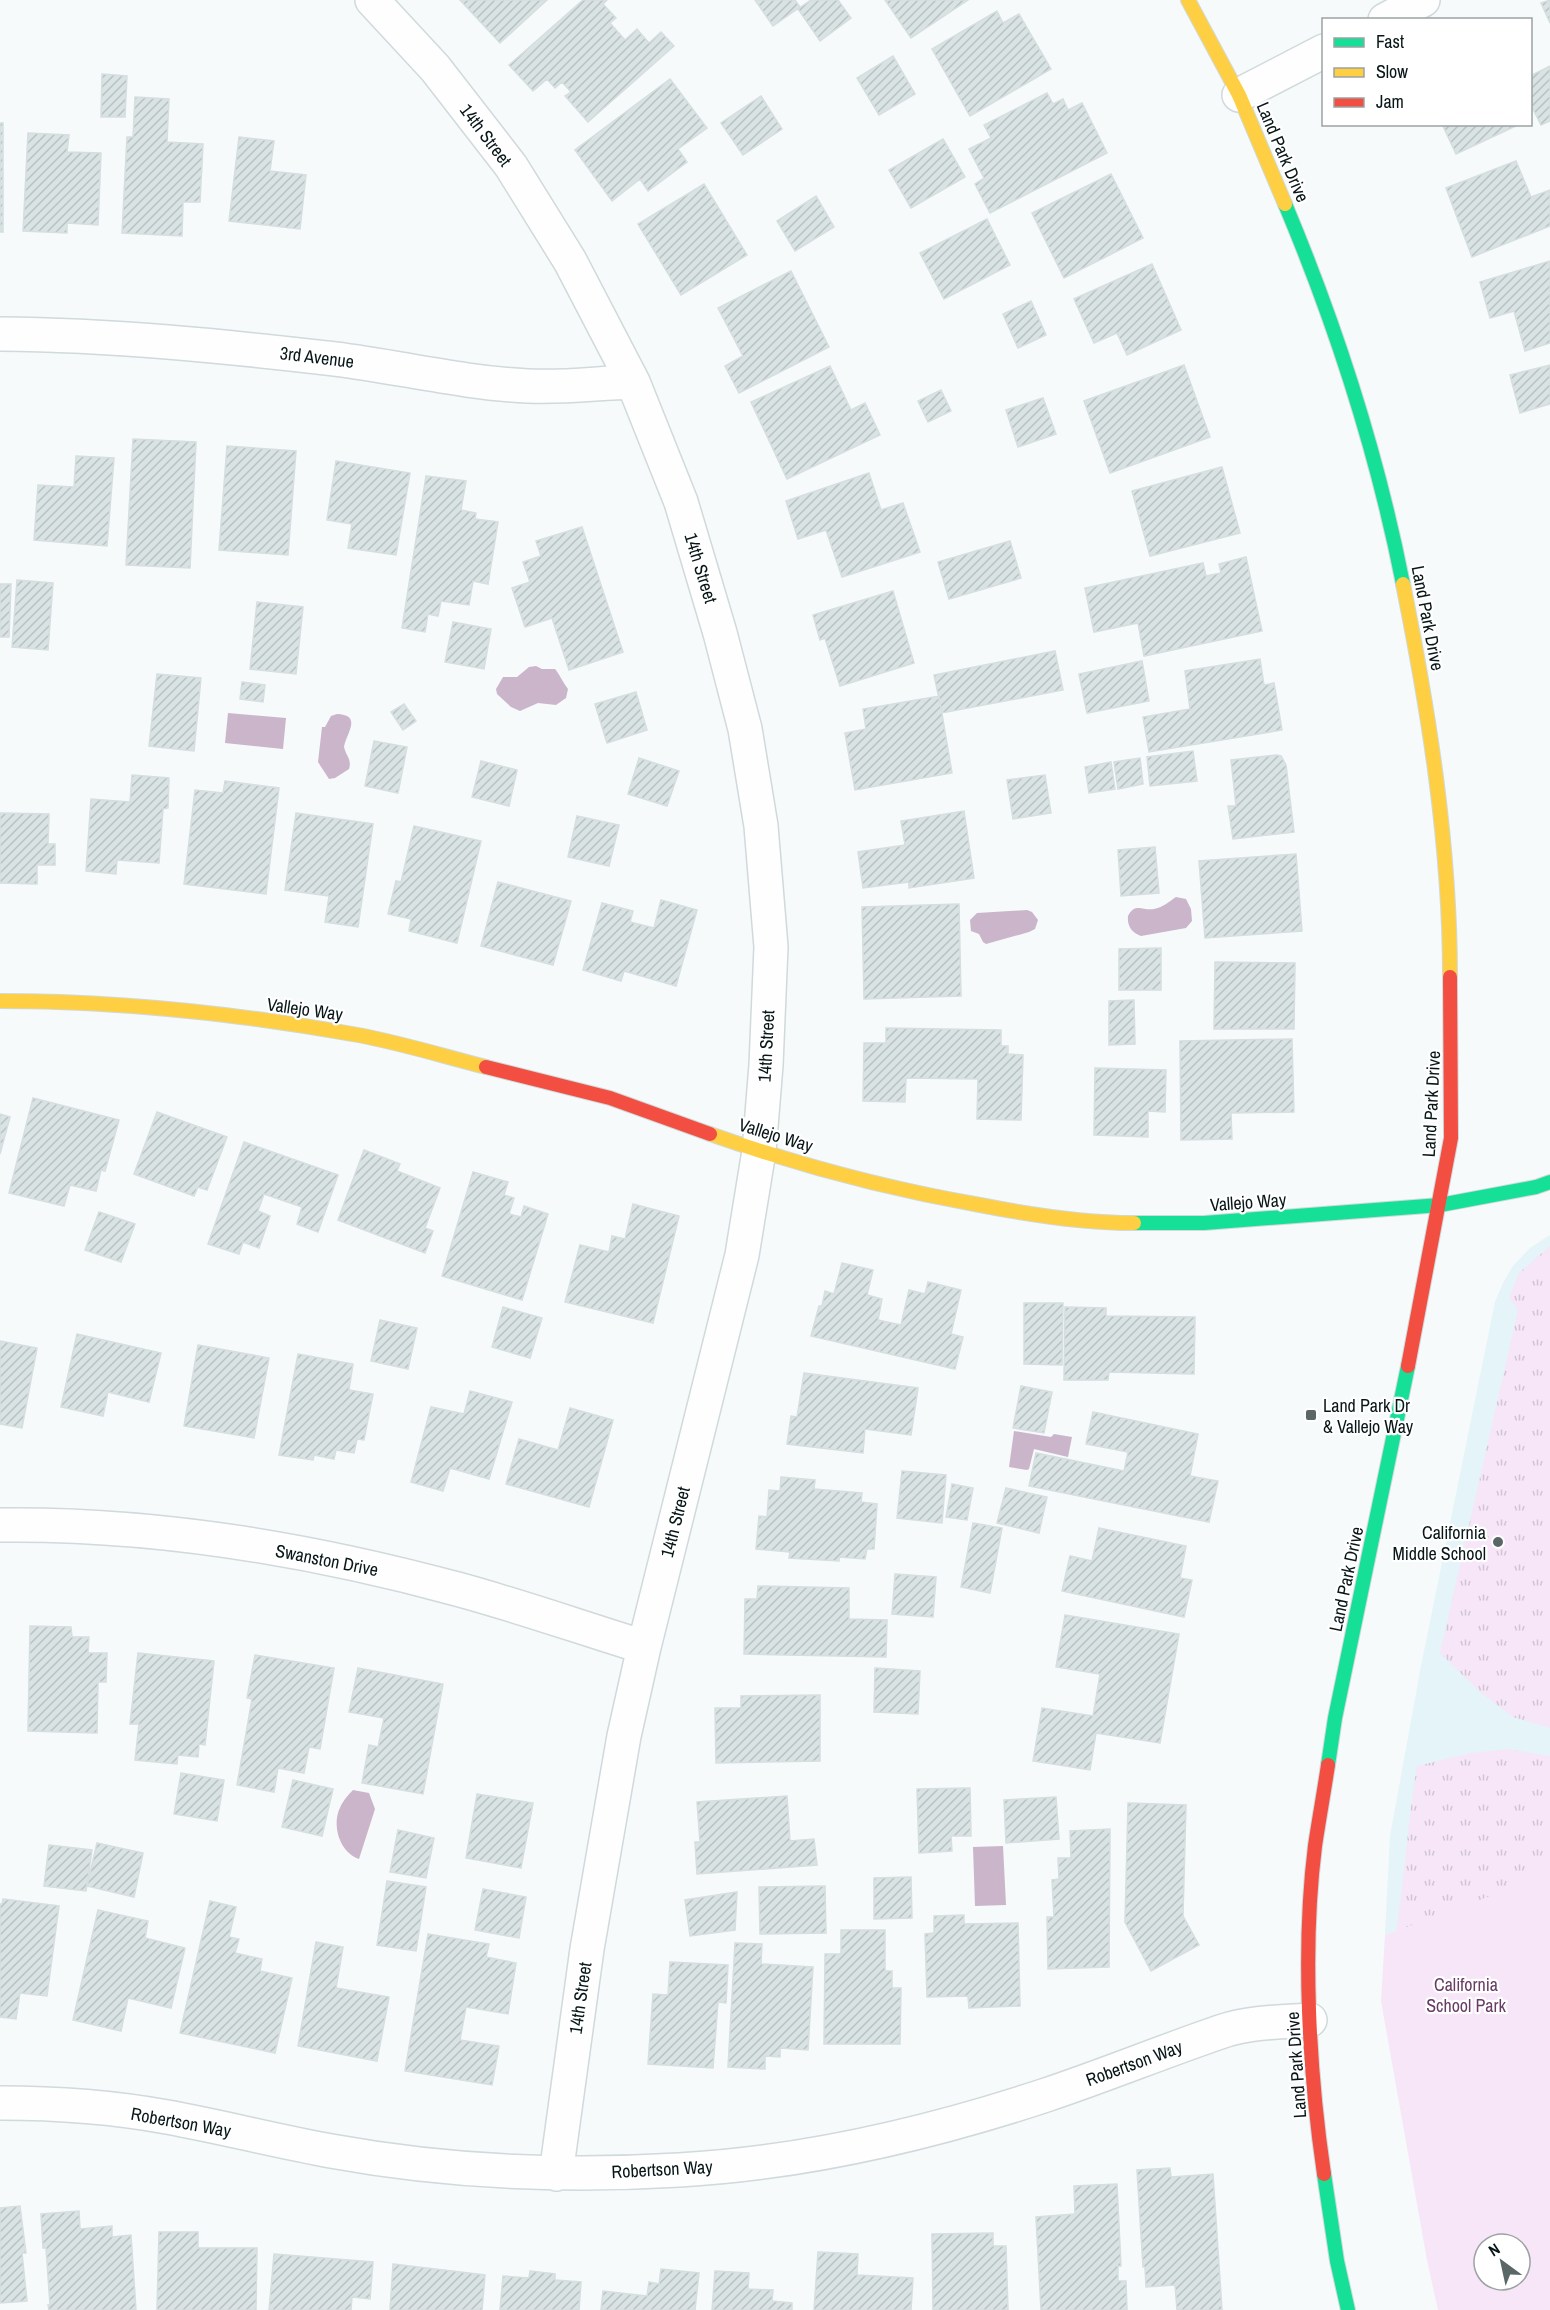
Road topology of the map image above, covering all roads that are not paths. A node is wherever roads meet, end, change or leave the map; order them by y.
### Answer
1 (372, 0) edge
2 (1188, 0) edge
3 (1423, 0) edge
4 (1389, 18) edge
5 (1322, 52) edge
6 (1239, 94) junction
7 (0, 334) edge
8 (633, 382) junction
9 (0, 1001) edge
10 (759, 1151) junction
11 (1550, 1182) edge
12 (1440, 1205) junction
13 (0, 1525) edge
14 (644, 1647) junction
15 (1310, 2020) junction
16 (0, 2103) edge
17 (556, 2174) junction
18 (1348, 2310) edge

1 - 8 street, 14th Street
2 - 6 main road, Land Park Drive
3 - 4 street
5 - 6 street
6 - 12 main road, Land Park Drive
7 - 8 street, 3rd Avenue
8 - 10 street, 14th Street
9 - 10 main road, Vallejo Way
10 - 12 main road, Vallejo Way
10 - 14 street, 14th Street
11 - 12 main road, Vallejo Way
12 - 15 main road, Land Park Drive
13 - 14 street, Swanston Drive
14 - 17 street, 14th Street
15 - 17 street, Robertson Way
15 - 18 main road, Land Park Drive
16 - 17 street, Robertson Way

